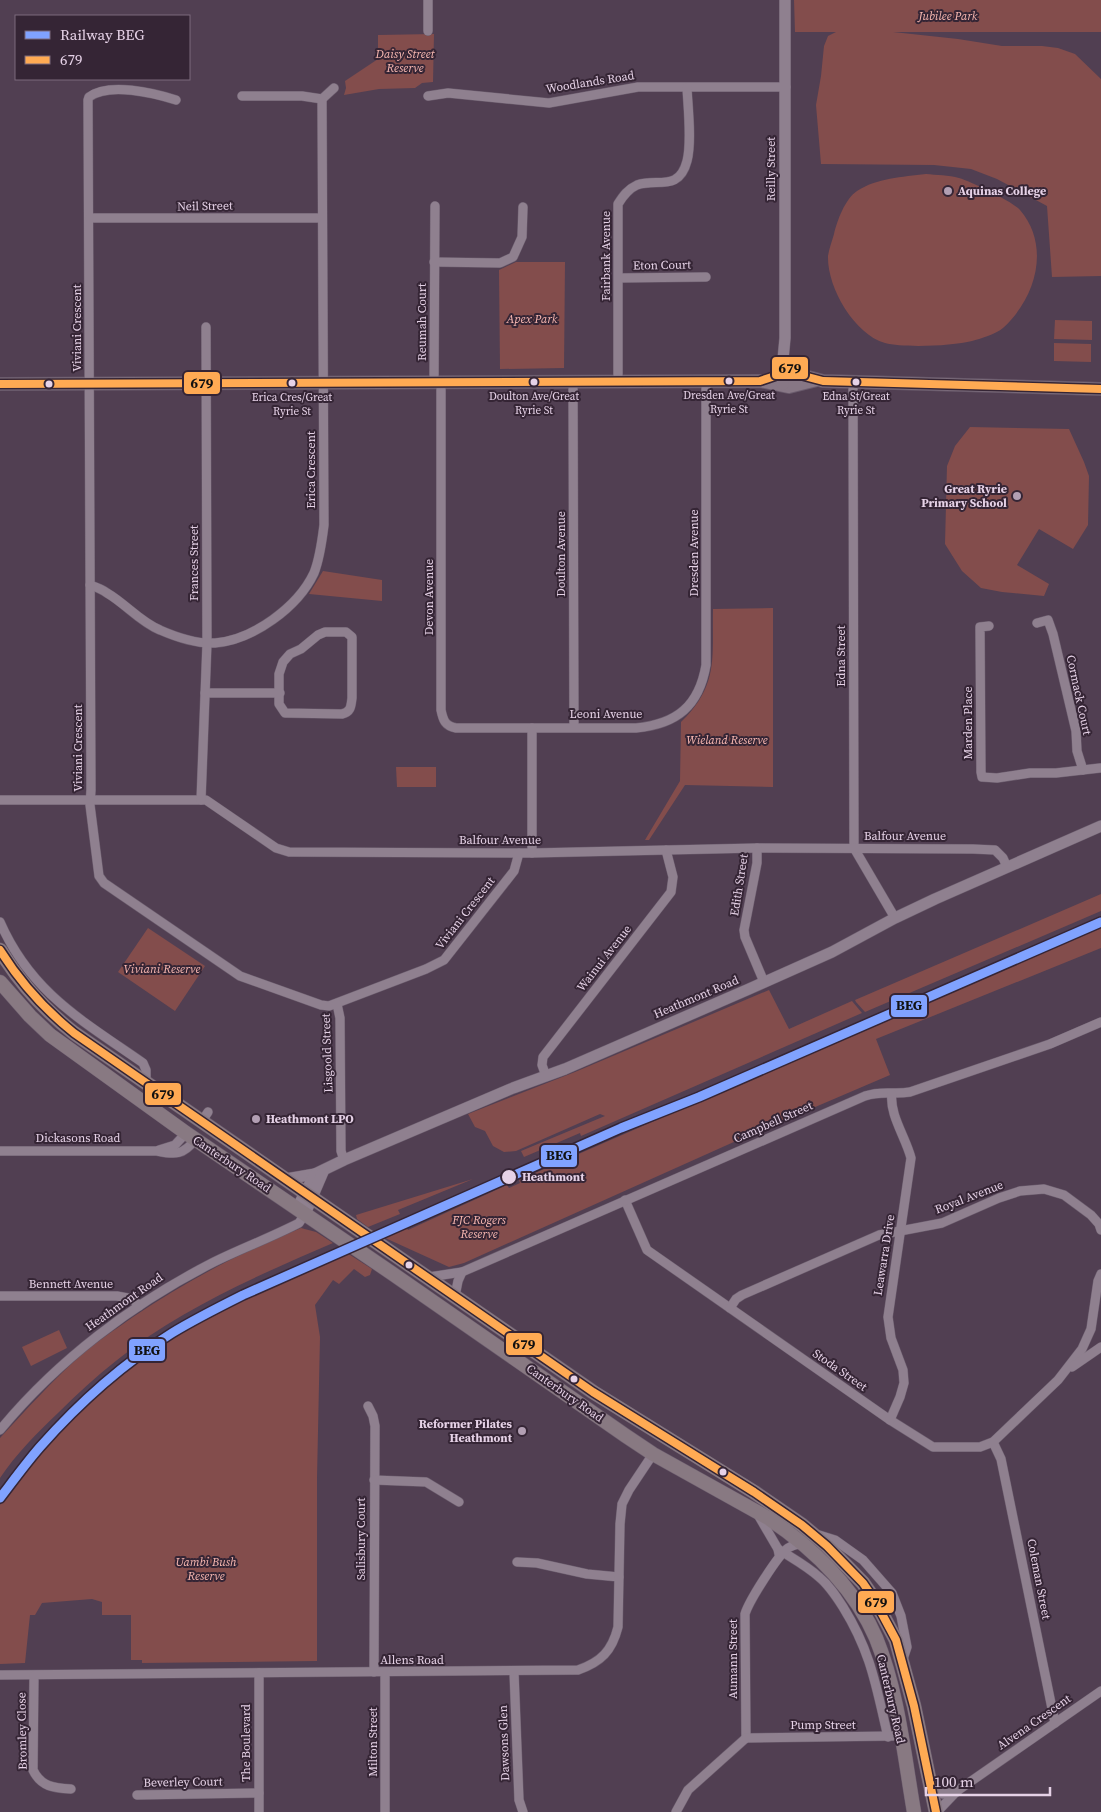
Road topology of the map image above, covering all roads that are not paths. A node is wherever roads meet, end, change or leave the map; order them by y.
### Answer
1 (428, 0) edge
2 (785, 0) edge
3 (428, 31) dead end
4 (786, 87) junction
5 (334, 88) dead end
6 (687, 88) junction
7 (242, 96) dead end
8 (428, 96) dead end
9 (176, 100) dead end
10 (322, 100) junction
11 (435, 206) dead end
12 (523, 207) dead end
13 (90, 218) junction
14 (321, 218) junction
15 (434, 262) junction
16 (706, 277) dead end
17 (619, 278) junction
18 (206, 327) dead end
19 (788, 376) junction
20 (573, 381) junction
21 (618, 381) junction
22 (706, 381) junction
23 (437, 382) junction
24 (853, 382) junction
25 (90, 383) junction
26 (206, 383) junction
27 (323, 383) junction
28 (0, 384) edge
29 (1101, 389) edge
30 (90, 585) junction
31 (1037, 623) dead end
32 (980, 626) dead end
33 (207, 643) junction
34 (280, 693) junction
35 (205, 694) junction
36 (677, 716) joint
37 (574, 727) junction
38 (532, 728) junction
39 (1101, 769) edge
40 (1082, 770) junction
41 (0, 800) edge
42 (90, 800) junction
43 (201, 800) junction
44 (1101, 826) edge
45 (757, 848) junction
46 (854, 848) junction
47 (666, 850) junction
48 (519, 853) junction
49 (532, 853) junction
50 (1008, 867) junction
51 (895, 918) junction
52 (0, 922) edge
53 (0, 950) edge
54 (764, 982) junction
55 (1, 987) edge
56 (337, 1004) junction
57 (1101, 1022) edge
58 (546, 1076) junction
59 (146, 1083) junction
60 (892, 1094) junction
61 (205, 1116) junction
62 (191, 1136) junction
63 (175, 1145) junction
64 (0, 1151) edge
65 (157, 1151) junction
66 (181, 1153) junction
67 (344, 1160) junction
68 (319, 1173) junction
69 (286, 1179) junction
70 (309, 1195) junction
71 (625, 1200) junction
72 (301, 1211) junction
73 (1100, 1225) edge
74 (901, 1230) junction
75 (395, 1254) junction
76 (462, 1272) junction
77 (393, 1274) junction
78 (1101, 1274) edge
79 (429, 1278) junction
80 (0, 1296) edge
81 (455, 1296) junction
82 (138, 1306) junction
83 (730, 1308) junction
84 (1101, 1347) edge
85 (538, 1353) junction
86 (528, 1367) junction
87 (1065, 1372) junction
88 (368, 1406) dead end
89 (890, 1420) junction
90 (0, 1430) edge
91 (663, 1435) junction
92 (992, 1442) junction
93 (653, 1454) junction
94 (374, 1480) junction
95 (459, 1502) dead end
96 (754, 1510) junction
97 (807, 1538) junction
98 (780, 1553) junction
99 (517, 1562) dead end
100 (619, 1577) junction
101 (374, 1672) junction
102 (385, 1672) junction
103 (514, 1672) junction
104 (259, 1673) junction
105 (0, 1675) edge
106 (34, 1676) junction
107 (1101, 1691) edge
108 (1055, 1723) junction
109 (894, 1736) junction
110 (746, 1738) junction
111 (931, 1787) junction
112 (71, 1789) dead end
113 (957, 1792) junction
114 (259, 1793) junction
115 (137, 1795) dead end
116 (259, 1812) edge
117 (385, 1812) edge
118 (523, 1812) edge
119 (676, 1812) edge
120 (914, 1812) edge
121 (936, 1812) edge

1 - 3 street
2 - 4 street, Reilly Street
4 - 6 street, Woodlands Road
4 - 19 street, Reilly Street
5 - 10 street
6 - 8 street, Woodlands Road
6 - 17 street, Fairbank Avenue
7 - 10 street
9 - 13 street, Viviani Crescent
10 - 14 street, Erica Crescent
11 - 15 street, Reumah Court
12 - 15 street
13 - 14 street, Neil Street
13 - 25 street, Viviani Crescent
14 - 27 street, Erica Crescent
15 - 23 street, Reumah Court
16 - 17 street, Eton Court
17 - 21 street, Fairbank Avenue
18 - 26 street, Frances Street
19 - 22 main road
19 - 24 main road
20 - 21 main road
20 - 23 main road
20 - 37 street, Doulton Avenue
21 - 22 main road
22 - 36 street, Dresden Avenue
23 - 27 main road
23 - 38 street, Devon Avenue
24 - 29 main road
24 - 46 street, Edna Street
25 - 26 main road
25 - 28 main road
25 - 30 street, Viviani Crescent
26 - 27 main road
26 - 33 street, Frances Street
27 - 33 street, Erica Crescent
30 - 33 street, Erica Crescent
30 - 42 street, Viviani Crescent
31 - 40 street, Cormack Court
32 - 40 street, Marden Place
33 - 35 street, Frances Street
34 - 34 street
34 - 35 street
35 - 43 street, Frances Street
36 - 37 street, Leoni Avenue
37 - 38 street, Leoni Avenue
38 - 49 street
39 - 40 street
41 - 42 street, Balfour Avenue
42 - 43 street, Balfour Avenue
42 - 56 street, Viviani Crescent
43 - 48 street, Balfour Avenue
44 - 50 street, Heathmont Road
45 - 46 street, Balfour Avenue
45 - 47 street, Balfour Avenue
45 - 54 street, Edith Street
46 - 50 street, Balfour Avenue
46 - 51 street
47 - 49 street, Balfour Avenue
47 - 58 street, Wainui Avenue
48 - 49 street, Balfour Avenue
48 - 56 street, Viviani Crescent
50 - 51 street, Heathmont Road
51 - 54 street, Heathmont Road
52 - 59 street
53 - 59 main road, Canterbury Road
54 - 58 street, Heathmont Road
55 - 62 main road, Canterbury Road
56 - 67 street, Lisgoold Street
57 - 60 street, Campbell Street
58 - 67 street, Heathmont Road
59 - 61 main road, Canterbury Road
60 - 71 street, Campbell Street
60 - 74 street, Leawarra Drive
61 - 62 main road
61 - 69 main road, Canterbury Road
62 - 63 street, Dickasons Road
62 - 66 street
62 - 72 main road, Canterbury Road
63 - 65 street, Dickasons Road
63 - 66 street
64 - 65 street, Dickasons Road
65 - 66 street, Dickasons Road
67 - 68 street, Heathmont Road
68 - 69 street, Heathmont Road
68 - 70 street
69 - 70 main road, Canterbury Road
70 - 72 street
70 - 75 main road, Canterbury Road
71 - 76 street, Campbell Street
71 - 83 street, Stoda Street
72 - 77 main road, Canterbury Road
72 - 82 street, Heathmont Road
73 - 74 street, Royal Avenue
74 - 83 street, Royal Avenue
74 - 89 street, Leawarra Drive
75 - 77 main road
75 - 79 main road, Canterbury Road
76 - 79 street, Campbell Street
76 - 81 street
77 - 86 main road, Canterbury Road
78 - 87 street, Stoda Street
79 - 81 main road, Canterbury Road
80 - 82 street, Bennett Avenue
81 - 85 main road, Canterbury Road
82 - 90 street, Heathmont Road
83 - 89 street, Stoda Street
84 - 87 street, Stoda Street
85 - 86 main road
85 - 91 main road, Canterbury Road
86 - 93 main road, Canterbury Road
87 - 92 street, Stoda Street
88 - 94 street, Salisbury Court
89 - 92 street, Stoda Street
91 - 93 main road
91 - 97 main road, Canterbury Road
92 - 108 street, Coleman Street
93 - 96 main road, Canterbury Road
93 - 100 street, Allens Road
94 - 95 street
94 - 101 street, Salisbury Court
96 - 97 main road, Canterbury Road
96 - 98 street
97 - 98 street
97 - 109 main road, Canterbury Road
97 - 111 main road, Canterbury Road
98 - 109 street, Canterbury Road
98 - 110 street, Aumann Street
99 - 100 street
100 - 103 street, Allens Road
101 - 102 street, Allens Road
101 - 104 street, Allens Road
102 - 103 street, Allens Road
102 - 117 street, Milton Street
103 - 118 street, Dawsons Glen
104 - 106 street, Allens Road
104 - 114 street, The Boulevard
105 - 106 street, Allens Road
106 - 112 street, Bromley Close
107 - 108 street, Alvena Crescent
108 - 113 street, Alvena Crescent
109 - 110 street, Pump Street
109 - 120 main road, Canterbury Road
110 - 119 street
111 - 113 street
111 - 121 main road, Canterbury Road
113 - 121 street, Alvena Crescent
114 - 115 street, Beverley Court
114 - 116 street, The Boulevard

